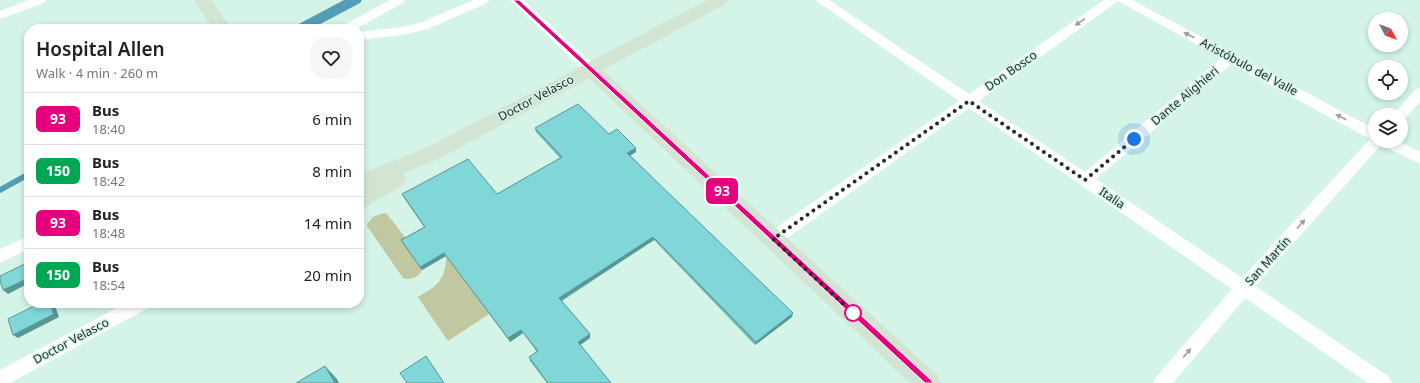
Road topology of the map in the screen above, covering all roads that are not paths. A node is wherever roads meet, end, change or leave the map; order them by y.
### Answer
1 (40, 0) edge
2 (202, 0) edge
3 (399, 0) edge
4 (483, 0) edge
5 (516, 0) edge
6 (720, 0) edge
7 (821, 0) edge
8 (1112, 0) edge
9 (1122, 0) edge
10 (0, 15) edge
11 (219, 24) edge
12 (355, 24) edge
13 (364, 35) edge
14 (1230, 58) junction
15 (590, 68) junction
16 (1420, 93) edge
17 (969, 101) junction
18 (1406, 108) edge
19 (1368, 131) edge
20 (1370, 148) edge
21 (1399, 148) edge
22 (437, 151) junction
23 (1420, 159) edge
24 (364, 180) edge
25 (1085, 180) junction
26 (364, 186) edge
27 (364, 195) edge
28 (364, 198) edge
29 (773, 239) junction
30 (24, 244) edge
31 (0, 256) edge
32 (1243, 288) junction
33 (133, 308) edge
34 (0, 379) edge
35 (919, 380) edge
36 (1162, 383) edge
37 (1383, 383) edge

1 - 10 street
2 - 11 main road
3 - 12 street
4 - 13 street
5 - 15 street
6 - 15 main road, Doctor Velasco
7 - 17 street, Italia
8 -> 17 street, Don Bosco
14 -> 9 street, Aristóbulo del Valle
19 -> 14 street, Aristóbulo del Valle
14 - 25 street, Dante Alighieri
15 - 22 main road, Doctor Velasco
15 - 29 main road
16 - 18 street
17 - 25 street, Italia
17 - 29 street, Don Bosco
32 -> 20 street, San Martín
21 - 23 street
22 - 24 main road, Doctor Velasco
22 - 28 main road, Doctor Velasco
25 - 32 street, Italia
26 - 27 main road, Doctor Velasco
29 - 35 main road
30 - 31 street
36 -> 32 street, San Martín
32 - 37 street, Italia
33 - 34 street, Doctor Velasco

